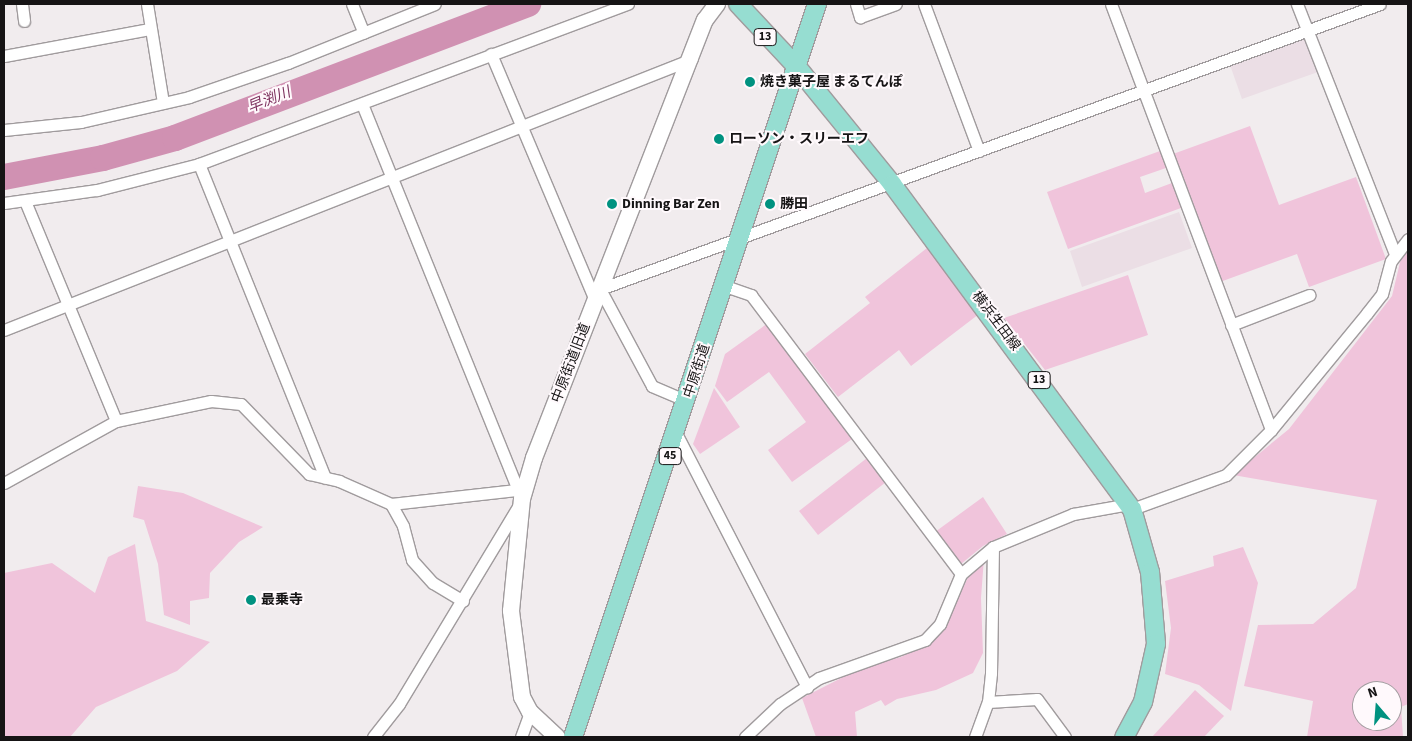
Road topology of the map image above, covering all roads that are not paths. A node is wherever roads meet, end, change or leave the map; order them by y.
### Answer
1 (22, 4) edge
2 (147, 4) edge
3 (352, 4) edge
4 (435, 4) edge
5 (628, 4) edge
6 (718, 4) edge
7 (738, 4) edge
8 (818, 4) edge
9 (856, 4) edge
10 (896, 4) edge
11 (924, 4) edge
12 (1111, 4) edge
13 (1297, 4) edge
14 (1380, 4) edge
15 (24, 21) dead end
16 (150, 29) junction
17 (1307, 30) junction
18 (364, 33) junction
19 (491, 54) junction
20 (4, 56) edge
21 (692, 59) junction
22 (797, 67) junction
23 (1144, 91) junction
24 (163, 103) junction
25 (362, 104) junction
26 (522, 125) junction
27 (4, 130) edge
28 (979, 151) junction
29 (199, 164) junction
30 (392, 177) junction
31 (892, 184) junction
32 (25, 201) junction
33 (4, 203) edge
34 (1408, 239) edge
35 (229, 241) junction
36 (737, 242) junction
37 (1395, 254) junction
38 (725, 286) junction
39 (1309, 295) dead end
40 (598, 296) junction
41 (69, 305) junction
42 (1232, 324) junction
43 (4, 330) edge
44 (687, 401) junction
45 (116, 421) junction
46 (1270, 430) junction
47 (677, 435) junction
48 (325, 478) junction
49 (4, 483) edge
50 (521, 493) junction
51 (391, 504) junction
52 (1131, 507) junction
53 (993, 547) junction
54 (961, 574) junction
55 (462, 600) junction
56 (807, 687) junction
57 (988, 702) junction
58 (530, 712) junction
59 (373, 737) edge
60 (521, 737) edge
61 (557, 737) edge
62 (573, 737) edge
63 (745, 737) edge
64 (975, 737) edge
65 (1065, 737) edge
66 (1124, 737) edge

1 - 15 street
2 - 16 street
3 - 18 street
4 - 18 street
5 - 19 street
6 - 21 street, 中原街道旧道
7 - 22 main road, 横浜生田線 / 13
8 - 22 main road, 中原街道 / 45
9 - 10 street
11 - 28 street
12 - 23 street
13 - 17 street
14 - 17 street
16 - 20 street
16 - 24 street
17 - 23 street
17 - 37 street
18 - 24 street
19 - 25 street
19 - 26 street
21 - 26 street
21 - 40 street, 中原街道旧道
22 - 31 main road, 横浜生田線 / 13
22 - 36 main road, 中原街道 / 45
23 - 28 street
23 - 42 street
24 - 27 street
25 - 29 street
25 - 30 street
26 - 30 street
26 - 40 street
28 - 31 street
29 - 32 street
29 - 35 street
30 - 35 street
30 - 50 street
31 - 36 street
31 - 52 main road, 横浜生田線 / 13
32 - 33 street
32 - 41 street
34 - 37 street
35 - 41 street
35 - 48 street
36 - 38 main road, 中原街道 / 45
36 - 40 street
37 - 46 street
38 - 44 main road, 中原街道 / 45
38 - 54 street
39 - 42 street
40 - 44 street
40 - 50 street, 中原街道旧道
41 - 43 street
41 - 45 street
42 - 46 street
44 - 47 main road, 中原街道 / 45
45 - 48 street
45 - 49 street
46 - 52 street
47 - 56 street
47 - 62 main road, 中原街道 / 45
48 - 51 street
50 - 51 street
50 - 55 street
50 - 58 street, 中原街道旧道
51 - 55 street
52 - 53 street
52 - 66 main road, 横浜生田線 / 13
53 - 54 street
53 - 57 street
54 - 56 street
55 - 59 street
56 - 63 street
57 - 64 street
57 - 65 street
58 - 60 street
58 - 61 street

